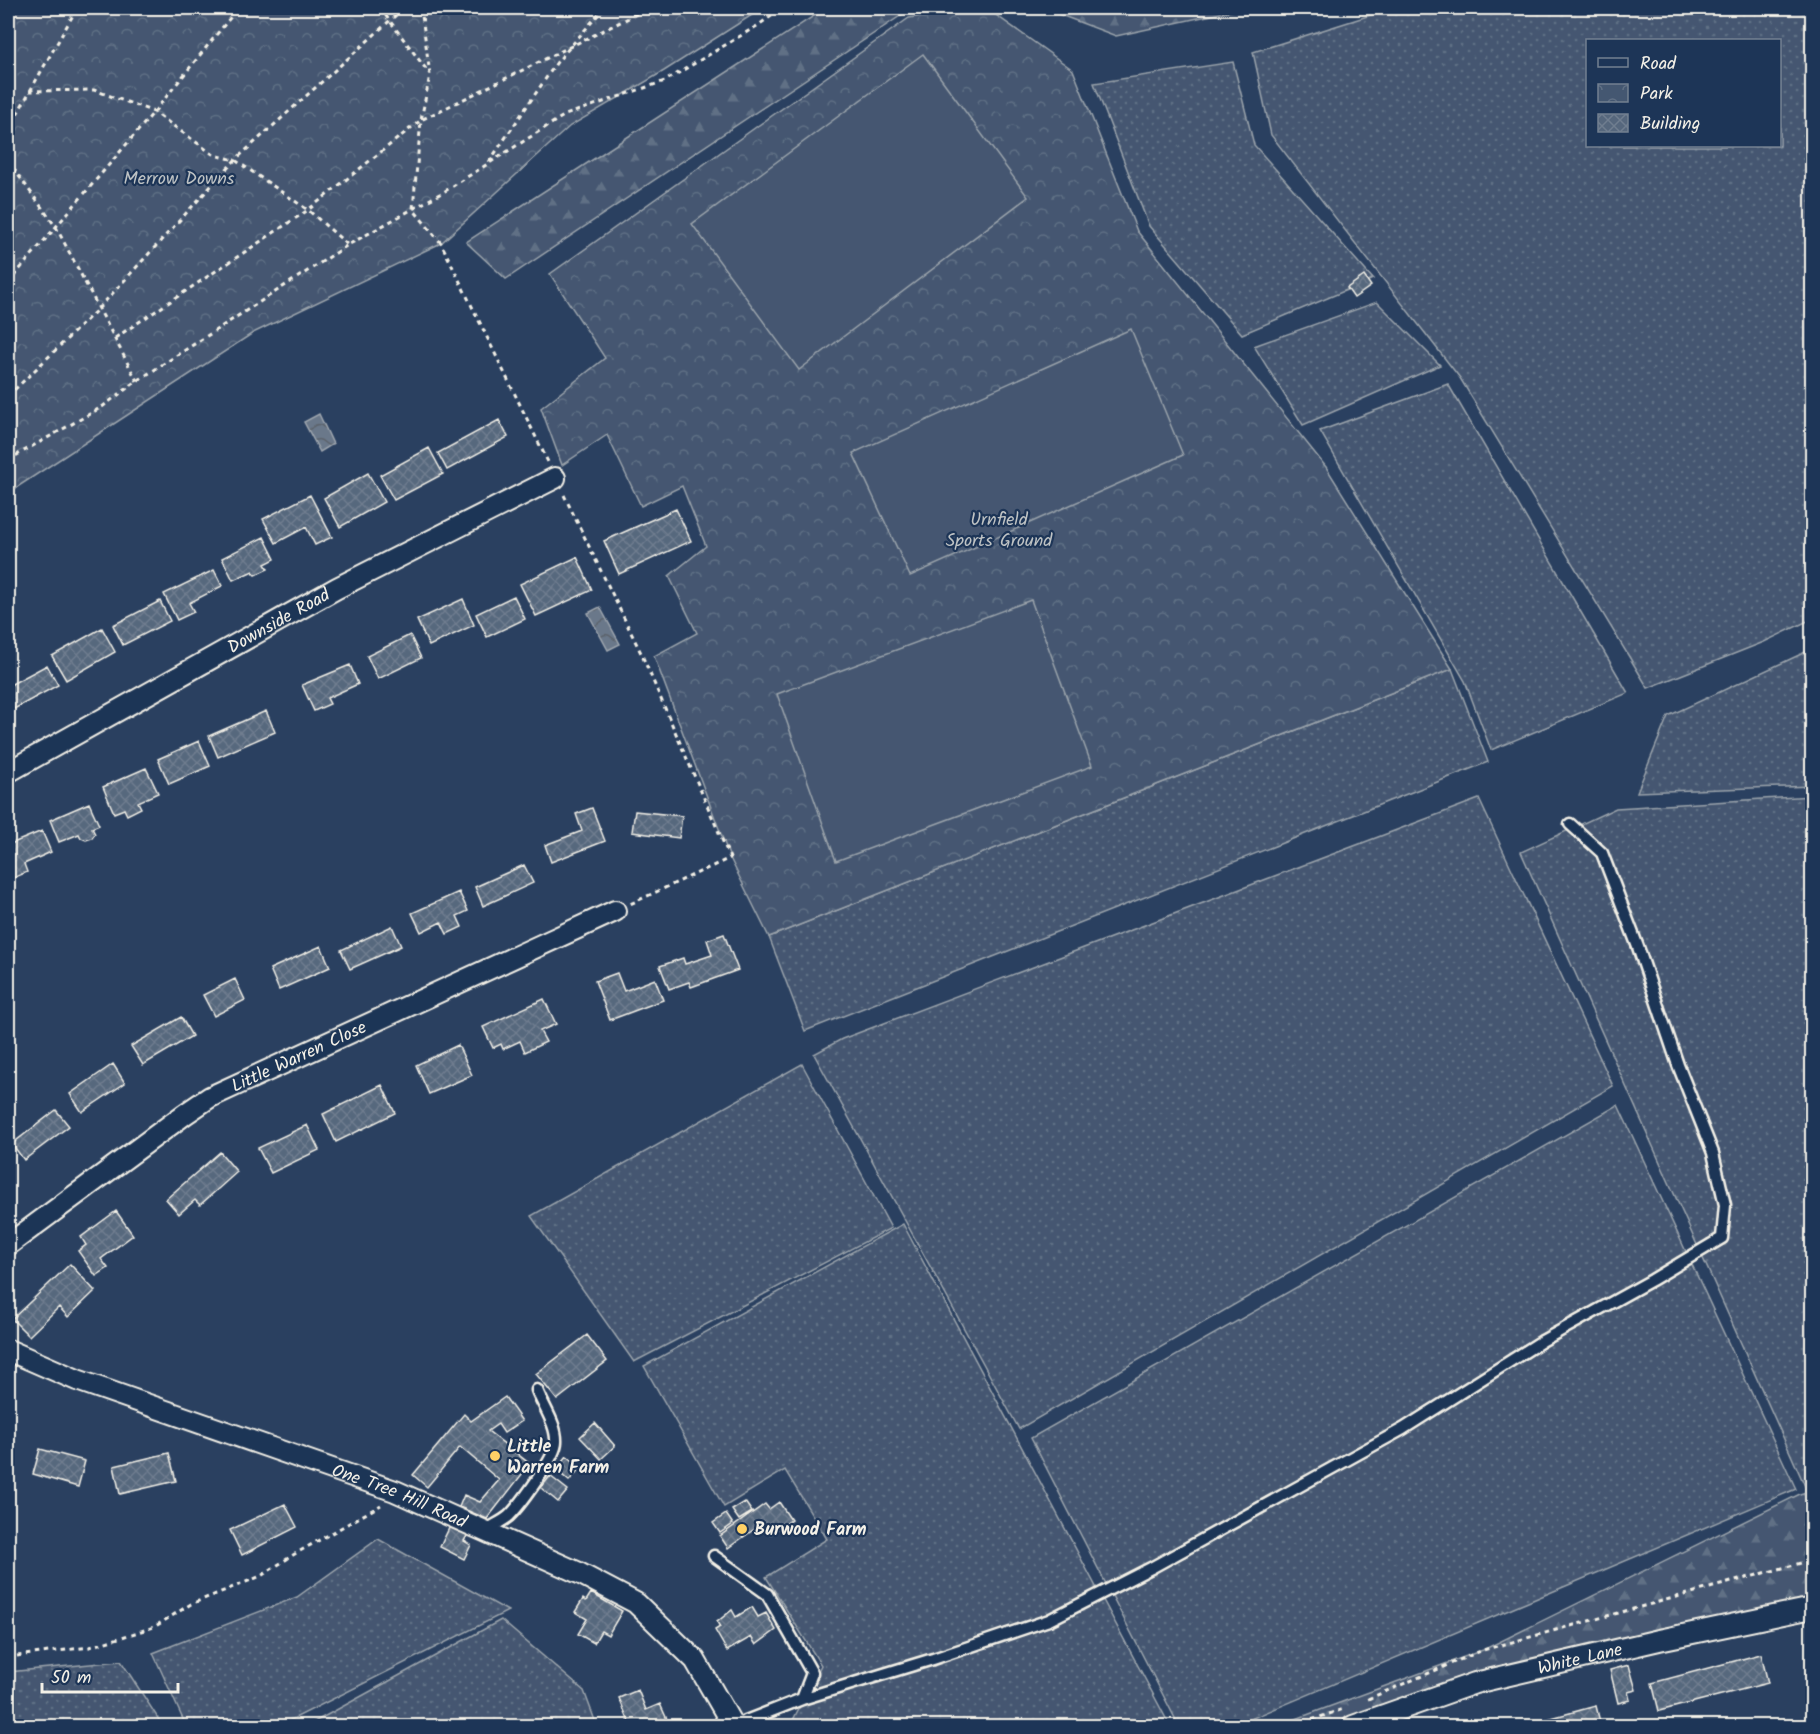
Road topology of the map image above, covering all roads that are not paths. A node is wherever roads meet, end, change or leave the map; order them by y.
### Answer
1 (555, 478) road end
2 (8, 772) edge
3 (1570, 824) dead end
4 (615, 911) road end
5 (8, 1245) edge
6 (8, 1350) edge
7 (537, 1390) dead end
8 (485, 1531) junction
9 (714, 1556) dead end
10 (1812, 1608) edge
11 (802, 1699) junction
12 (733, 1726) edge
13 (1353, 1726) edge

1 - 2 street, Downside Road
3 - 11 lane
4 - 5 street, Little Warren Close
6 - 8 street, One Tree Hill Road
7 - 8 lane
8 - 12 street, One Tree Hill Road
9 - 11 lane
10 - 13 street, White Lane
11 - 12 lane

